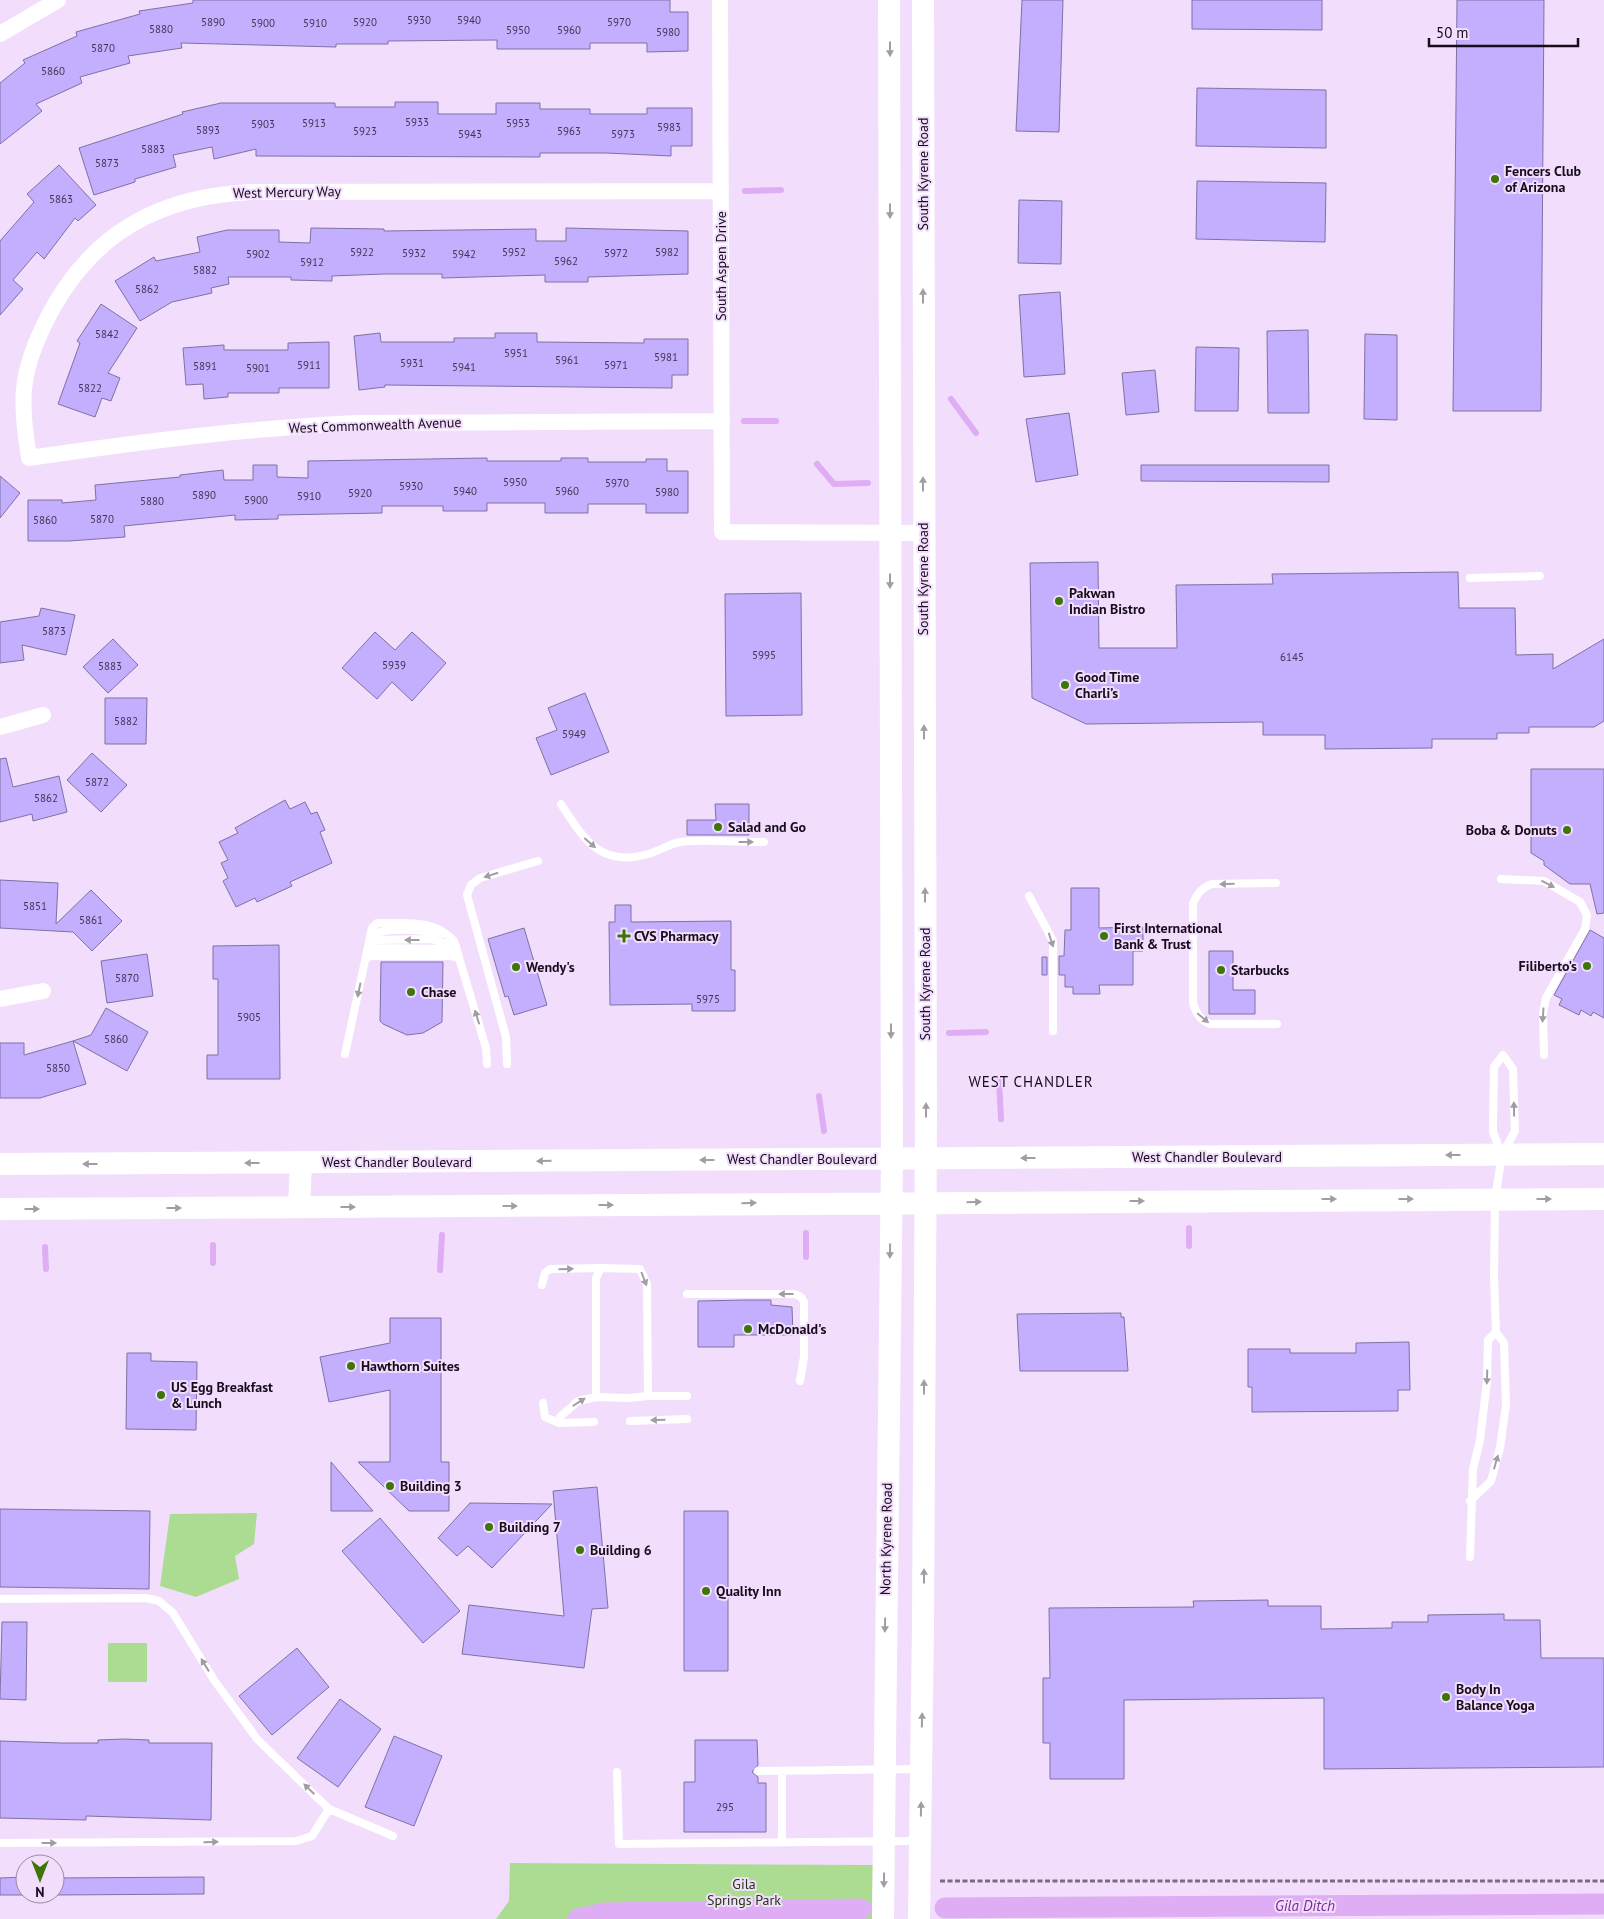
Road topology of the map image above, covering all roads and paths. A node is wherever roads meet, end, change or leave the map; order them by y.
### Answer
1 (58, 0) edge
2 (720, 0) edge
3 (889, 0) edge
4 (923, 0) edge
5 (0, 34) edge
6 (721, 191) junction
7 (722, 421) junction
8 (30, 458) joint
9 (890, 532) junction
10 (923, 533) junction
11 (1540, 576) dead end
12 (1470, 578) dead end
13 (42, 715) dead end
14 (0, 727) edge
15 (924, 765) junction
16 (561, 804) dead end
17 (891, 831) junction
18 (764, 842) dead end
19 (538, 861) dead end
20 (1501, 879) dead end
21 (1276, 883) dead end
22 (1029, 896) dead end
23 (368, 947) junction
24 (458, 953) junction
25 (43, 991) dead end
26 (0, 999) edge
27 (1277, 1024) dead end
28 (1054, 1031) dead end
29 (344, 1054) dead end
30 (1544, 1055) dead end
31 (487, 1064) dead end
32 (507, 1064) dead end
33 (1604, 1154) edge
34 (1502, 1155) junction
35 (892, 1158) junction
36 (926, 1158) junction
37 (301, 1162) junction
38 (0, 1164) edge
39 (1495, 1199) junction
40 (1604, 1199) edge
41 (890, 1202) junction
42 (926, 1202) junction
43 (299, 1207) junction
44 (0, 1209) edge
45 (601, 1268) junction
46 (542, 1285) dead end
47 (686, 1294) dead end
48 (1496, 1332) junction
49 (800, 1381) dead end
50 (648, 1396) junction
51 (687, 1396) dead end
52 (596, 1397) junction
53 (543, 1402) dead end
54 (687, 1419) dead end
55 (630, 1421) dead end
56 (594, 1422) dead end
57 (559, 1423) junction
58 (1470, 1501) junction
59 (1470, 1557) dead end
60 (0, 1599) edge
61 (885, 1769) junction
62 (921, 1769) junction
63 (782, 1770) junction
64 (758, 1771) dead end
65 (617, 1772) dead end
66 (329, 1808) junction
67 (393, 1836) dead end
68 (920, 1840) junction
69 (884, 1841) junction
70 (782, 1842) junction
71 (0, 1843) edge
72 (920, 1881) junction
73 (1604, 1881) edge
74 (884, 1919) edge
75 (919, 1919) edge

1 - 5 street
2 - 6 street, South Aspen Drive
3 -> 9 main road
10 -> 4 main road, South Kyrene Road
6 - 7 street, South Aspen Drive
6 - 8 street, West Mercury Way
7 - 8 street, West Commonwealth Avenue
7 - 9 street, South Aspen Drive
9 - 10 street
9 -> 17 main road
15 -> 10 main road, South Kyrene Road
11 - 12 lane
13 - 14 street
15 - 17 main road
36 -> 15 main road, South Kyrene Road
16 -> 18 lane
17 -> 35 main road
19 -> 32 lane
20 -> 30 lane
21 -> 27 lane
22 -> 28 lane
24 -> 23 lane
23 - 24 lane
23 - 24 lane
23 -> 29 lane
31 -> 24 lane
25 - 26 street
33 - 34 main road, West Chandler Boulevard
34 -> 34 lane
34 -> 36 main road, West Chandler Boulevard
34 - 39 lane
35 - 36 main road, West Chandler Boulevard
35 -> 37 main road, West Chandler Boulevard
35 - 41 main road, North Kyrene Road
36 - 42 main road
37 -> 38 main road, West Chandler Boulevard
37 - 43 main road
39 -> 40 main road
42 -> 39 main road
39 - 48 lane
41 - 42 main road
43 -> 41 main road
41 -> 61 main road, North Kyrene Road
62 -> 42 main road
44 -> 43 main road
46 -> 45 lane
45 -> 50 lane
45 - 52 lane
49 -> 47 lane
48 -> 58 lane
58 -> 48 lane
50 - 51 lane
50 - 52 lane
57 -> 52 lane
53 - 57 lane
54 -> 55 lane
56 - 57 lane
58 - 59 lane
66 -> 60 lane
61 - 62 lane
61 - 63 lane
61 - 69 main road, North Kyrene Road
68 -> 62 main road
63 - 64 lane
63 - 70 lane
65 - 70 lane
66 - 67 lane
71 -> 66 lane
68 - 69 lane
68 - 72 main road
69 - 70 lane
69 -> 74 main road, North Kyrene Road
72 - 73 path
72 - 75 main road

